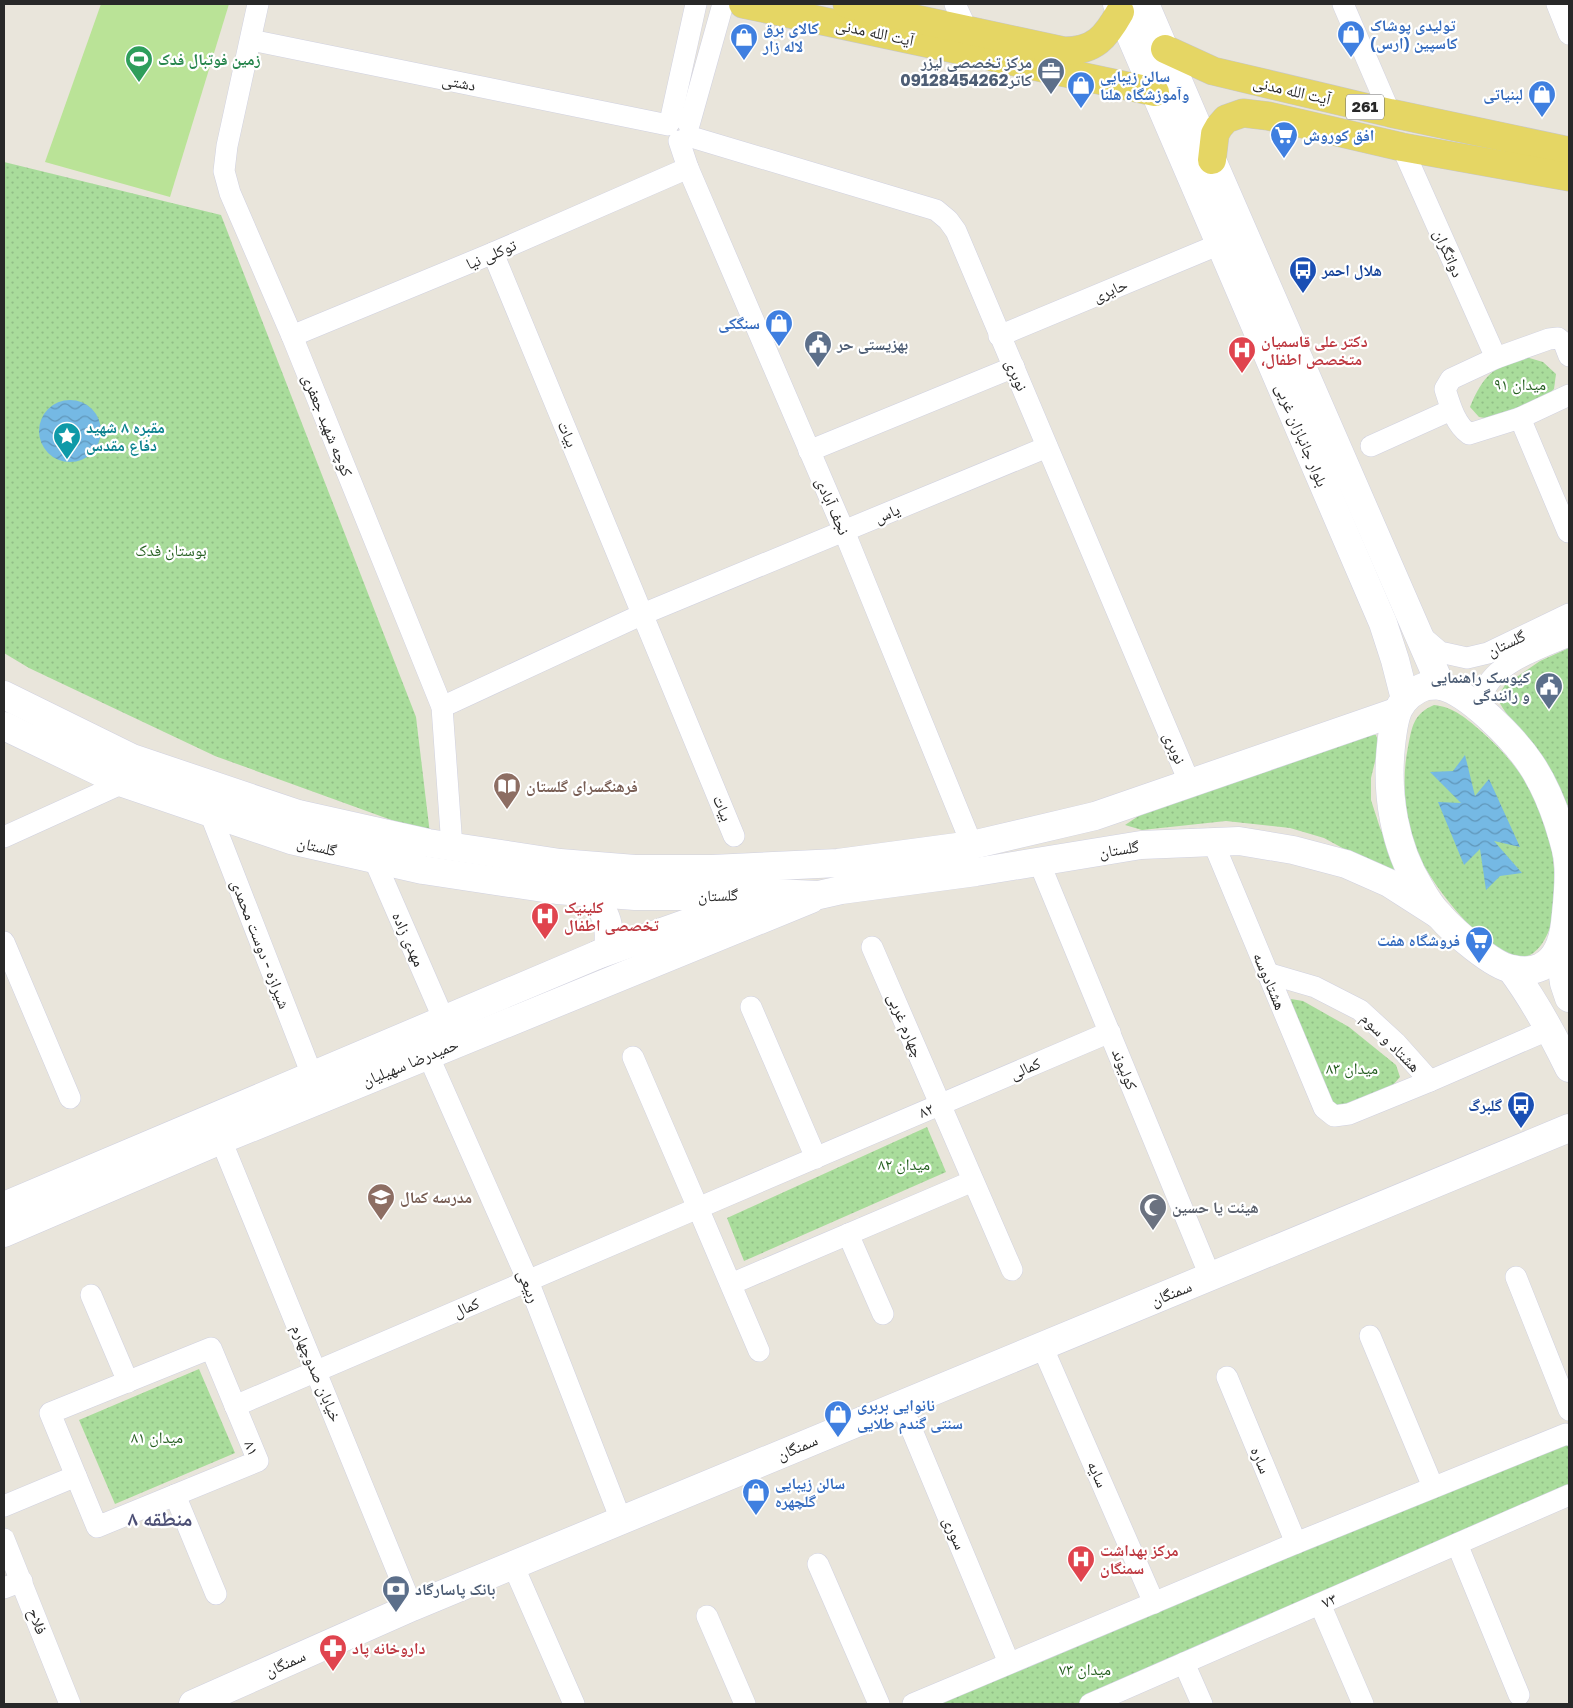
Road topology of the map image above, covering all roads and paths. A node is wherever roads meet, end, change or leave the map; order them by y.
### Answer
1 (258, 4) edge
2 (696, 4) edge
3 (723, 4) edge
4 (743, 4) edge
5 (847, 4) edge
6 (955, 4) edge
7 (1343, 4) edge
8 (1556, 4) edge
9 (1128, 6) edge
10 (967, 30) junction
11 (1569, 34) edge
12 (250, 40) junction
13 (1164, 49) junction
14 (1276, 86) junction
15 (1155, 92) junction
16 (1390, 113) junction
17 (1268, 116) junction
18 (679, 130) junction
19 (1402, 147) junction
20 (1569, 151) edge
21 (1212, 160) junction
22 (688, 168) junction
23 (1569, 177) edge
24 (1220, 244) junction
25 (493, 253) junction
26 (292, 336) junction
27 (1000, 336) junction
28 (1569, 356) edge
29 (1496, 358) junction
30 (1014, 367) junction
31 (1569, 396) edge
32 (1451, 410) junction
33 (1520, 418) junction
34 (1371, 446) dead end
35 (1047, 447) junction
36 (809, 451) junction
37 (844, 531) junction
38 (1568, 532) edge
39 (643, 614) junction
40 (1569, 614) edge
41 (1418, 633) junction
42 (1569, 636) edge
43 (1441, 686) junction
44 (4, 696) edge
45 (1400, 706) junction
46 (442, 707) junction
47 (1483, 712) junction
48 (4, 726) edge
49 (123, 784) junction
50 (1190, 784) junction
51 (210, 813) junction
52 (734, 836) dead end
53 (4, 837) edge
54 (1213, 842) junction
55 (972, 845) junction
56 (452, 847) junction
57 (374, 859) junction
58 (1569, 860) edge
59 (1039, 862) junction
60 (781, 866) junction
61 (594, 893) junction
62 (772, 893) junction
63 (819, 895) junction
64 (1439, 915) junction
65 (4, 942) edge
66 (872, 947) dead end
67 (1560, 949) junction
68 (597, 955) junction
69 (1511, 970) junction
70 (1267, 973) junction
71 (1569, 998) edge
72 (751, 1006) dead end
73 (1550, 1029) junction
74 (450, 1032) junction
75 (1110, 1032) junction
76 (422, 1043) junction
77 (633, 1058) dead end
78 (1569, 1068) edge
79 (1430, 1081) junction
80 (317, 1087) junction
81 (70, 1098) dead end
82 (940, 1104) junction
83 (1334, 1116) joint
84 (1569, 1128) edge
85 (216, 1129) junction
86 (816, 1158) junction
87 (973, 1180) junction
88 (4, 1206) edge
89 (698, 1208) junction
90 (4, 1233) edge
91 (848, 1234) junction
92 (1012, 1270) dead end
93 (1210, 1276) junction
94 (1516, 1277) dead end
95 (528, 1281) junction
96 (731, 1284) junction
97 (91, 1296) dead end
98 (883, 1314) dead end
99 (1370, 1336) dead end
100 (1042, 1346) junction
101 (759, 1350) dead end
102 (316, 1372) junction
103 (1227, 1377) dead end
104 (128, 1382) junction
105 (901, 1404) junction
106 (235, 1406) junction
107 (1569, 1410) edge
108 (1569, 1435) edge
109 (76, 1476) junction
110 (1433, 1488) junction
111 (175, 1495) junction
112 (1569, 1495) edge
113 (4, 1506) edge
114 (621, 1520) junction
115 (4, 1539) edge
116 (1296, 1543) junction
117 (1457, 1544) junction
118 (818, 1564) dead end
119 (513, 1565) junction
120 (13, 1584) edge
121 (216, 1594) dead end
122 (1154, 1603) junction
123 (1320, 1604) junction
124 (412, 1606) junction
125 (706, 1616) dead end
126 (1009, 1663) junction
127 (1184, 1663) junction
128 (1519, 1695) dead end
129 (70, 1704) edge
130 (193, 1704) edge
131 (574, 1704) edge
132 (745, 1704) edge
133 (879, 1704) edge
134 (913, 1704) edge
135 (1090, 1704) edge
136 (1202, 1704) edge
137 (1363, 1704) edge

1 - 12 street, کوچه شهید جعفری
2 - 18 street
3 - 18 street
4 - 15 main road, آیت الله مدنی
5 - 10 main road, آیت الله مدنی
6 - 10 street
7 - 16 street
8 - 11 street
9 - 10 main road, آیت الله مدنی
9 - 13 main road
9 - 15 main road, بلوار جانبازان غربی
12 - 18 street, دشتی
12 - 26 street, کوچه شهید جعفری
13 - 14 main road, آیت الله مدنی / 261
13 - 21 main road, بلوار جانبازان غربی
14 - 16 main road, آیت الله مدنی / 261
14 - 17 main road
15 - 24 main road, بلوار جانبازان غربی
16 - 20 main road, آیت الله مدنی / 261
17 - 19 main road, آیت الله مدنی / 261
17 - 21 main road, آیت الله مدنی / 261
18 - 22 street, نجف آبادی
18 - 27 street, نوبری
19 - 23 main road, آیت الله مدنی / 261
19 - 29 street, دواتگران
21 - 41 main road, بلوار جانبازان غربی
22 - 25 street, توکلی نیا
22 - 36 street, نجف آبادی
24 - 27 street, حایری
24 - 45 main road, بلوار جانبازان غربی
25 - 26 street, توکلی نیا
25 - 39 street, بیات
26 - 46 street, کوچه شهید جعفری
27 - 30 street, نوبری
28 - 29 street
29 - 32 street
30 - 35 street, نوبری
30 - 36 street
31 - 33 street
32 - 33 street
32 - 34 street
33 - 38 street
35 - 37 street, یاس
35 - 50 street, نوبری
36 - 37 street, نجف آبادی
37 - 39 street, یاس
37 - 55 street, نجف آبادی
39 - 46 street
39 - 52 street, بیات
40 - 41 street, گلستان
41 - 43 main road, بلوار جانبازان غربی
42 - 47 street, گلستان
43 - 45 main road, گلستان
43 - 47 main road
44 - 56 main road, گلستان
45 - 50 main road, گلستان
45 - 64 main road
46 - 56 street, کوچه شهید جعفری
47 - 58 main road
48 - 49 main road, گلستان
49 - 51 main road, گلستان
49 - 53 street
50 - 55 main road, گلستان
51 - 57 main road, گلستان
51 - 80 street, شیرازه - دوست محمدی
54 - 59 main road, گلستان
54 - 64 main road, گلستان
54 - 70 street, هشتادوسه
55 - 60 main road, گلستان
56 - 60 main road, گلستان
57 - 61 main road, گلستان
57 - 74 street, مهدی زاده
58 - 67 main road
59 - 63 main road, گلستان
59 - 75 street, کولیوند
60 - 62 main road
61 - 62 main road, گلستان
61 - 68 main road
62 - 63 main road, گلستان
62 - 68 main road, حمیدرضا سهیلیان
63 - 74 main road, حمیدرضا سهیلیان
64 - 69 main road
65 - 81 street
66 - 82 street, چهارم غربی
67 - 69 main road
67 - 71 main road
68 - 74 main road, حمیدرضا سهیلیان
69 - 73 main road
70 - 79 street, هشتاد و سوم
70 - 83 street, هشتادوسه
72 - 86 street
73 - 78 main road
73 - 79 street, هشتاد و سوم
74 - 76 main road, حمیدرضا سهیلیان
75 - 82 street, کمالی
75 - 93 street, کولیوند
76 - 80 main road, حمیدرضا سهیلیان
76 - 95 street, ربیعی
77 - 89 street
79 - 83 street, هشتاد و سوم
80 - 85 main road, حمیدرضا سهیلیان
82 - 86 street, ۸۲
82 - 87 street, ۸۲
84 - 93 main road, سمنگان
85 - 88 main road, حمیدرضا سهیلیان
85 - 90 main road, حمیدرضا سهیلیان
85 - 102 street, خیابان صدوچهارم
86 - 89 street, ۸۲
87 - 91 street
87 - 92 street, ۸۲
89 - 95 street, کمال
89 - 96 street
91 - 96 street
91 - 98 street
93 - 100 main road, سمنگان
94 - 107 street
95 - 102 street, کمال
95 - 114 street, ربیعی
96 - 101 street
97 - 104 street
99 - 110 street
100 - 105 main road, سمنگان
100 - 122 street, سایه
102 - 106 street, کمال
102 - 124 street, خیابان صدوچهارم
103 - 116 street, ساره
104 - 106 street, ۸۱
104 - 109 street, ۸۱
105 - 114 main road, سمنگان
105 - 126 street, سوری
106 - 111 street, ۸۱
108 - 110 street
109 - 111 street, ۸۱
109 - 113 street
110 - 116 street
111 - 121 street
112 - 117 street, ۷۳
114 - 119 main road, سمنگان
115 - 120 street, فلاح
116 - 122 street
117 - 123 street, ۷۳
117 - 128 street
118 - 133 street
119 - 124 main road, سمنگان
119 - 131 street
120 - 129 street, فلاح
122 - 126 street
123 - 127 street, ۷۳
123 - 137 street
124 - 130 main road, سمنگان
125 - 132 street
126 - 134 street
127 - 135 street, ۷۳
127 - 136 street

